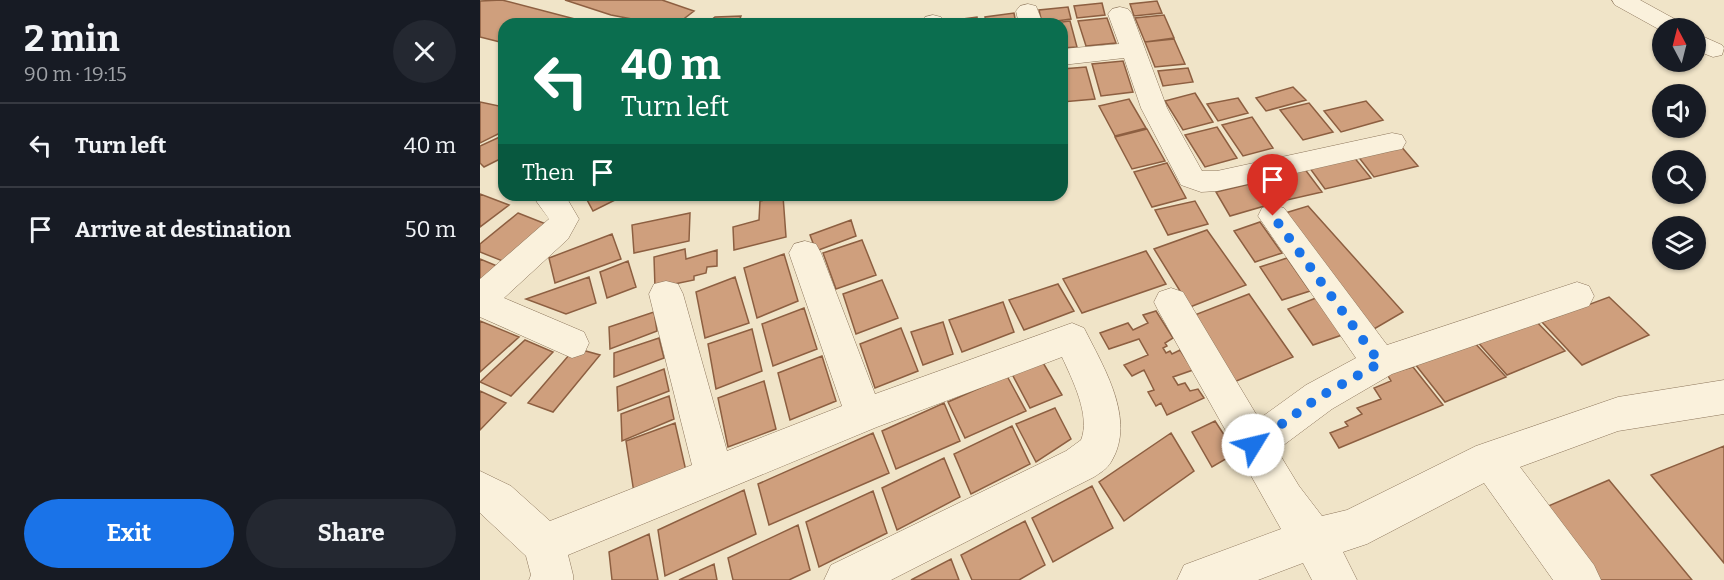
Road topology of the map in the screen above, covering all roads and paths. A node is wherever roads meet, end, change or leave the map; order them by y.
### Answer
1 (1623, 0) edge
2 (1120, 14) dead end
3 (1656, 18) edge
4 (1132, 50) junction
5 (1068, 56) edge
6 (1392, 142) dead end
7 (553, 201) edge
8 (1273, 216) dead end
9 (805, 253) dead end
10 (666, 294) dead end
11 (1577, 296) dead end
12 (480, 301) edge
13 (1171, 302) dead end
14 (572, 343) dead end
15 (1380, 363) junction
16 (1724, 397) edge
17 (864, 415) junction
18 (1253, 445) junction
19 (1490, 459) junction
20 (714, 475) junction
21 (480, 490) edge
22 (1313, 539) junction
23 (547, 562) edge
24 (846, 580) edge
25 (1199, 580) edge
26 (1335, 580) edge
27 (1579, 580) edge

1 - 3 street
2 - 4 street
4 - 5 street
4 - 6 street
7 - 12 street
8 - 15 street
9 - 17 street
10 - 20 street
11 - 15 street
12 - 14 street
13 - 18 street
15 - 18 street
16 - 19 street
17 - 20 street
17 - 24 street
18 - 22 street
19 - 22 street
19 - 27 street
20 - 23 street
21 - 23 street
22 - 25 street
22 - 26 street

